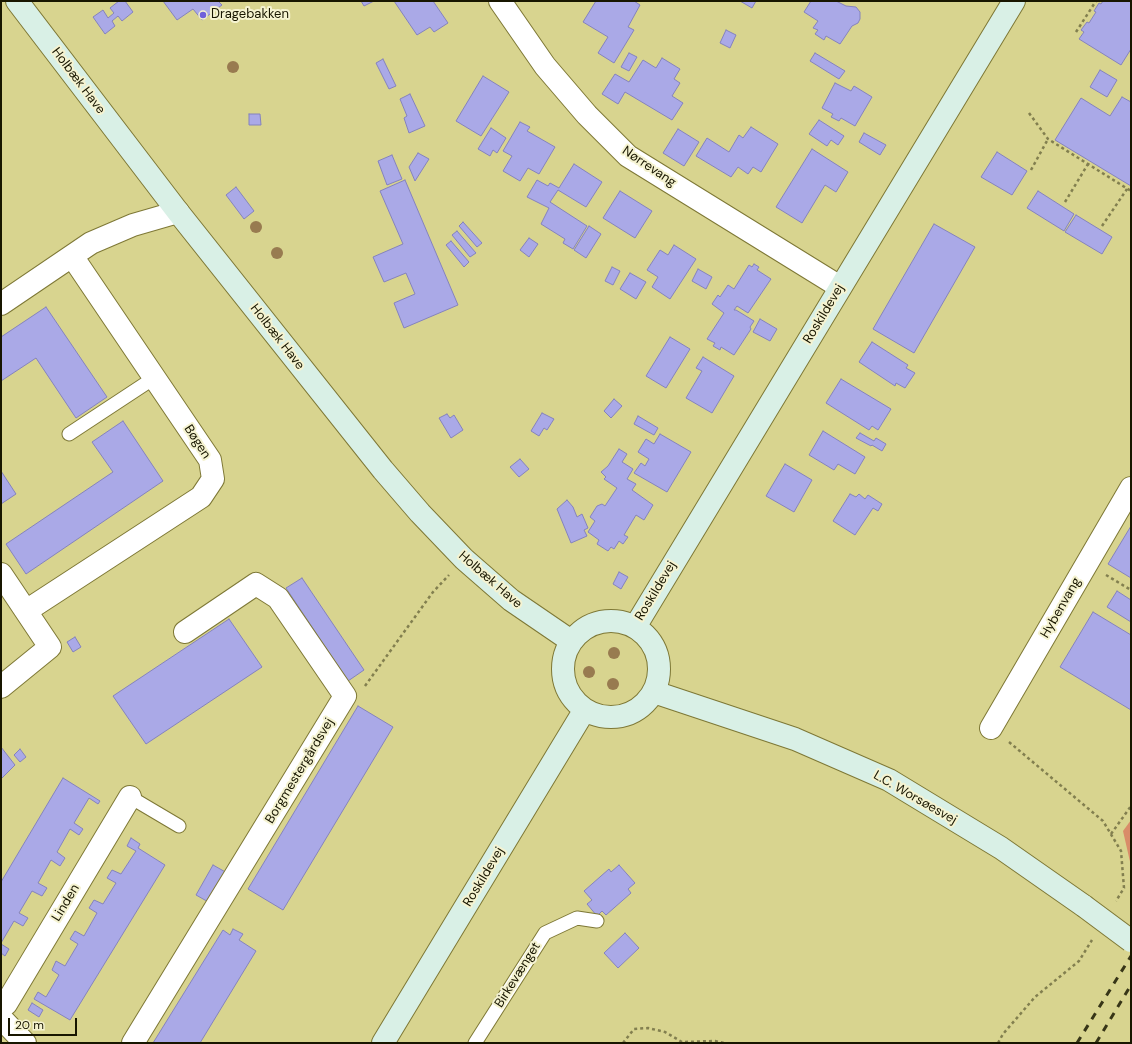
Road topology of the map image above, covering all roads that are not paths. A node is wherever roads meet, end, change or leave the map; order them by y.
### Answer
1 (17, 1) edge
2 (500, 1) edge
3 (1014, 1) edge
4 (178, 212) junction
5 (72, 256) junction
6 (840, 287) junction
7 (1, 304) edge
8 (154, 378) junction
9 (69, 434) dead end
10 (1131, 488) edge
11 (1, 574) edge
12 (26, 611) junction
13 (635, 627) junction
14 (184, 632) dead end
15 (571, 641) junction
16 (1, 687) edge
17 (654, 692) junction
18 (584, 711) junction
19 (991, 728) dead end
20 (130, 797) joint
21 (179, 826) dead end
22 (597, 921) dead end
23 (1131, 941) edge
24 (1, 1008) edge
25 (1, 1018) edge
26 (25, 1043) edge
27 (133, 1043) edge
28 (383, 1043) edge
29 (475, 1043) edge

1 - 4 street, Holbæk Have
2 - 6 street, Nørrevang
3 - 6 street, Roskildevej
4 - 5 street
4 - 15 street, Holbæk Have
5 - 7 street
5 - 8 street, Bøgen
6 - 13 street, Roskildevej
8 - 9 lane
8 - 12 street, Bøgen
10 - 19 street, Hybenvang
11 - 12 street
12 - 16 street
13 - 15 street
13 - 17 street
14 - 27 street, Borgmestergårdsvej
15 - 18 street
17 - 18 street
17 - 23 street, L.C. Worsøesvej, bridge
18 - 28 street, Roskildevej
20 - 21 lane
20 - 24 street, Linden
22 - 29 lane, Birkevænget
25 - 26 street

